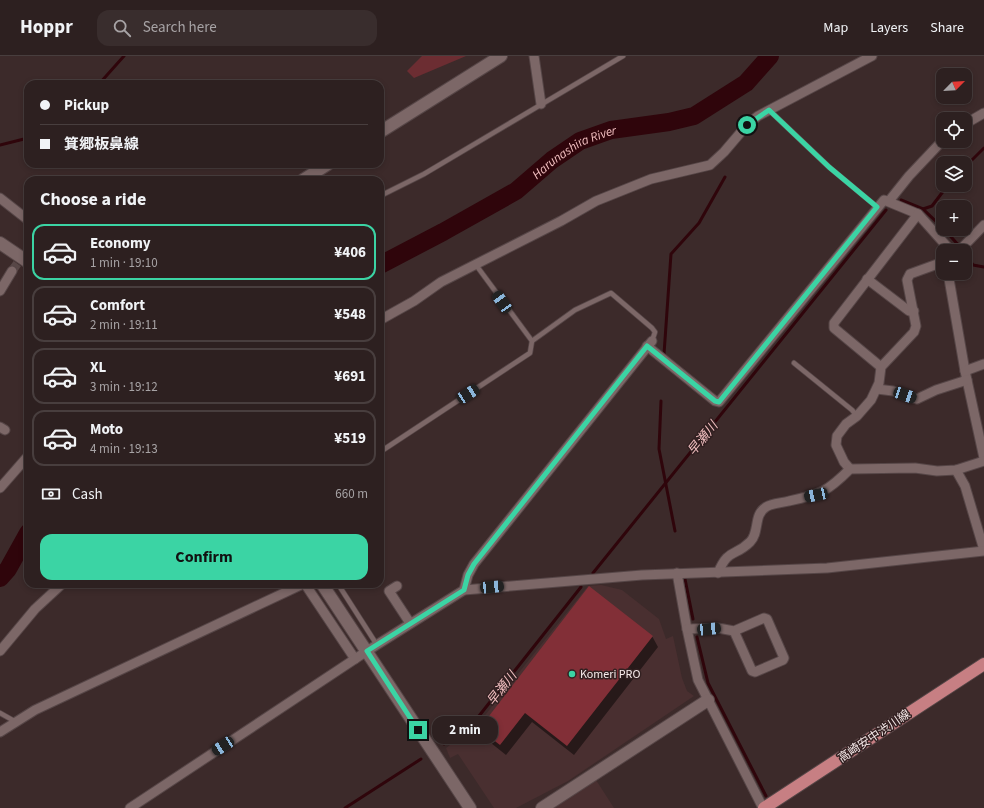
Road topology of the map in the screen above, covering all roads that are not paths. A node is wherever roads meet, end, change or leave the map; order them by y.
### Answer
1 (500, 56) edge
2 (534, 56) edge
3 (623, 56) edge
4 (872, 56) edge
5 (542, 104) junction
6 (769, 110) junction
7 (984, 113) edge
8 (972, 120) edge
9 (384, 129) edge
10 (936, 147) edge
11 (322, 168) edge
12 (309, 176) edge
13 (384, 194) edge
14 (0, 198) edge
15 (889, 201) junction
16 (877, 207) junction
17 (918, 214) junction
18 (24, 217) edge
19 (984, 225) edge
20 (0, 243) edge
21 (945, 244) edge
22 (966, 244) edge
23 (24, 259) edge
24 (476, 265) junction
25 (936, 265) edge
26 (12, 271) tunnel mouth
27 (867, 279) junction
28 (949, 280) edge
29 (0, 289) edge
30 (914, 312) junction
31 (384, 318) edge
32 (532, 341) junction
33 (650, 344) junction
34 (794, 363) dead end
35 (984, 364) edge
36 (881, 367) junction
37 (966, 376) junction
38 (877, 389) junction
39 (857, 416) junction
40 (384, 449) edge
41 (984, 458) edge
42 (24, 461) edge
43 (984, 461) edge
44 (850, 468) junction
45 (956, 470) junction
46 (0, 488) edge
47 (984, 550) edge
48 (677, 573) junction
49 (718, 573) junction
50 (397, 586) dead end
51 (58, 588) edge
52 (295, 588) edge
53 (307, 588) edge
54 (325, 588) edge
55 (341, 588) edge
56 (464, 590) junction
57 (410, 624) junction
58 (686, 629) junction
59 (734, 631) junction
60 (378, 645) junction
61 (0, 651) edge
62 (367, 651) junction
63 (355, 659) junction
64 (984, 664) edge
65 (708, 700) junction
66 (0, 713) edge
67 (16, 722) junction
68 (0, 732) edge
69 (130, 808) edge
70 (470, 808) edge
71 (542, 808) edge
72 (763, 808) edge

1 - 9 street
2 - 5 street
3 - 5 lane
4 - 6 street
5 - 13 lane
6 - 16 lane
6 - 24 street
7 - 8 street
10 - 15 street
11 - 12 street
14 - 18 street
15 - 16 street
15 - 17 street
16 - 33 street
17 - 21 street
17 - 27 street
19 - 22 street
20 - 23 street
24 - 31 street
24 - 32 lane
25 - 30 street
26 - 29 street
27 - 30 street
27 - 36 street
28 - 37 street
30 - 36 street
32 - 33 lane
32 - 40 lane
33 - 56 street
34 - 39 lane
35 - 37 street
36 - 38 street
37 - 38 street
37 - 41 street
38 - 39 street
39 - 44 street
42 - 46 street
43 - 45 street
44 - 45 street
44 - 49 street
45 - 47 street
47 - 49 street
48 - 49 street
48 - 56 street
48 - 58 street
50 - 57 street
51 - 61 street
52 - 67 street
53 - 63 street
54 - 62 street
55 - 60 lane
56 - 57 street
57 - 60 street
58 - 59 street
58 - 65 street
59 - 59 street
60 - 62 street
62 - 63 street
62 - 70 street
63 - 69 street
64 - 72 main road, 高崎安中渋川線
65 - 71 street
65 - 72 street
66 - 67 lane
67 - 68 street

